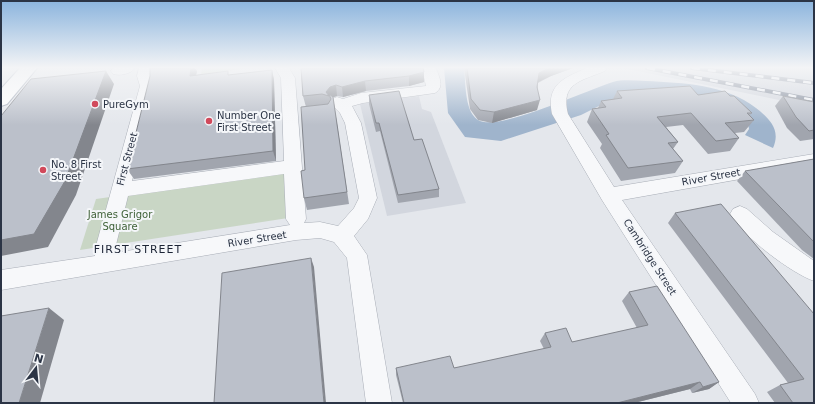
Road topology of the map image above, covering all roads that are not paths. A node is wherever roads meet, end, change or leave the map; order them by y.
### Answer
1 (13, 87) edge
2 (147, 87) edge
3 (290, 87) edge
4 (432, 87) edge
5 (564, 87) edge
6 (1, 100) edge
7 (814, 160) edge
8 (293, 166) junction
9 (119, 190) junction
10 (609, 195) junction
11 (740, 214) dead end
12 (296, 219) dead end
13 (341, 235) junction
14 (104, 252) dead end
15 (814, 272) edge
16 (1, 280) edge
17 (379, 403) edge
18 (746, 403) edge

1 - 6 main road
2 - 9 street, First Street
3 - 8 street
4 - 13 street
5 - 10 street, Cambridge Street
7 - 10 street, River Street
8 - 9 street
8 - 12 street
9 - 14 street, First Street
10 - 18 street, Cambridge Street
11 - 15 street
13 - 16 street, River Street
13 - 17 street

